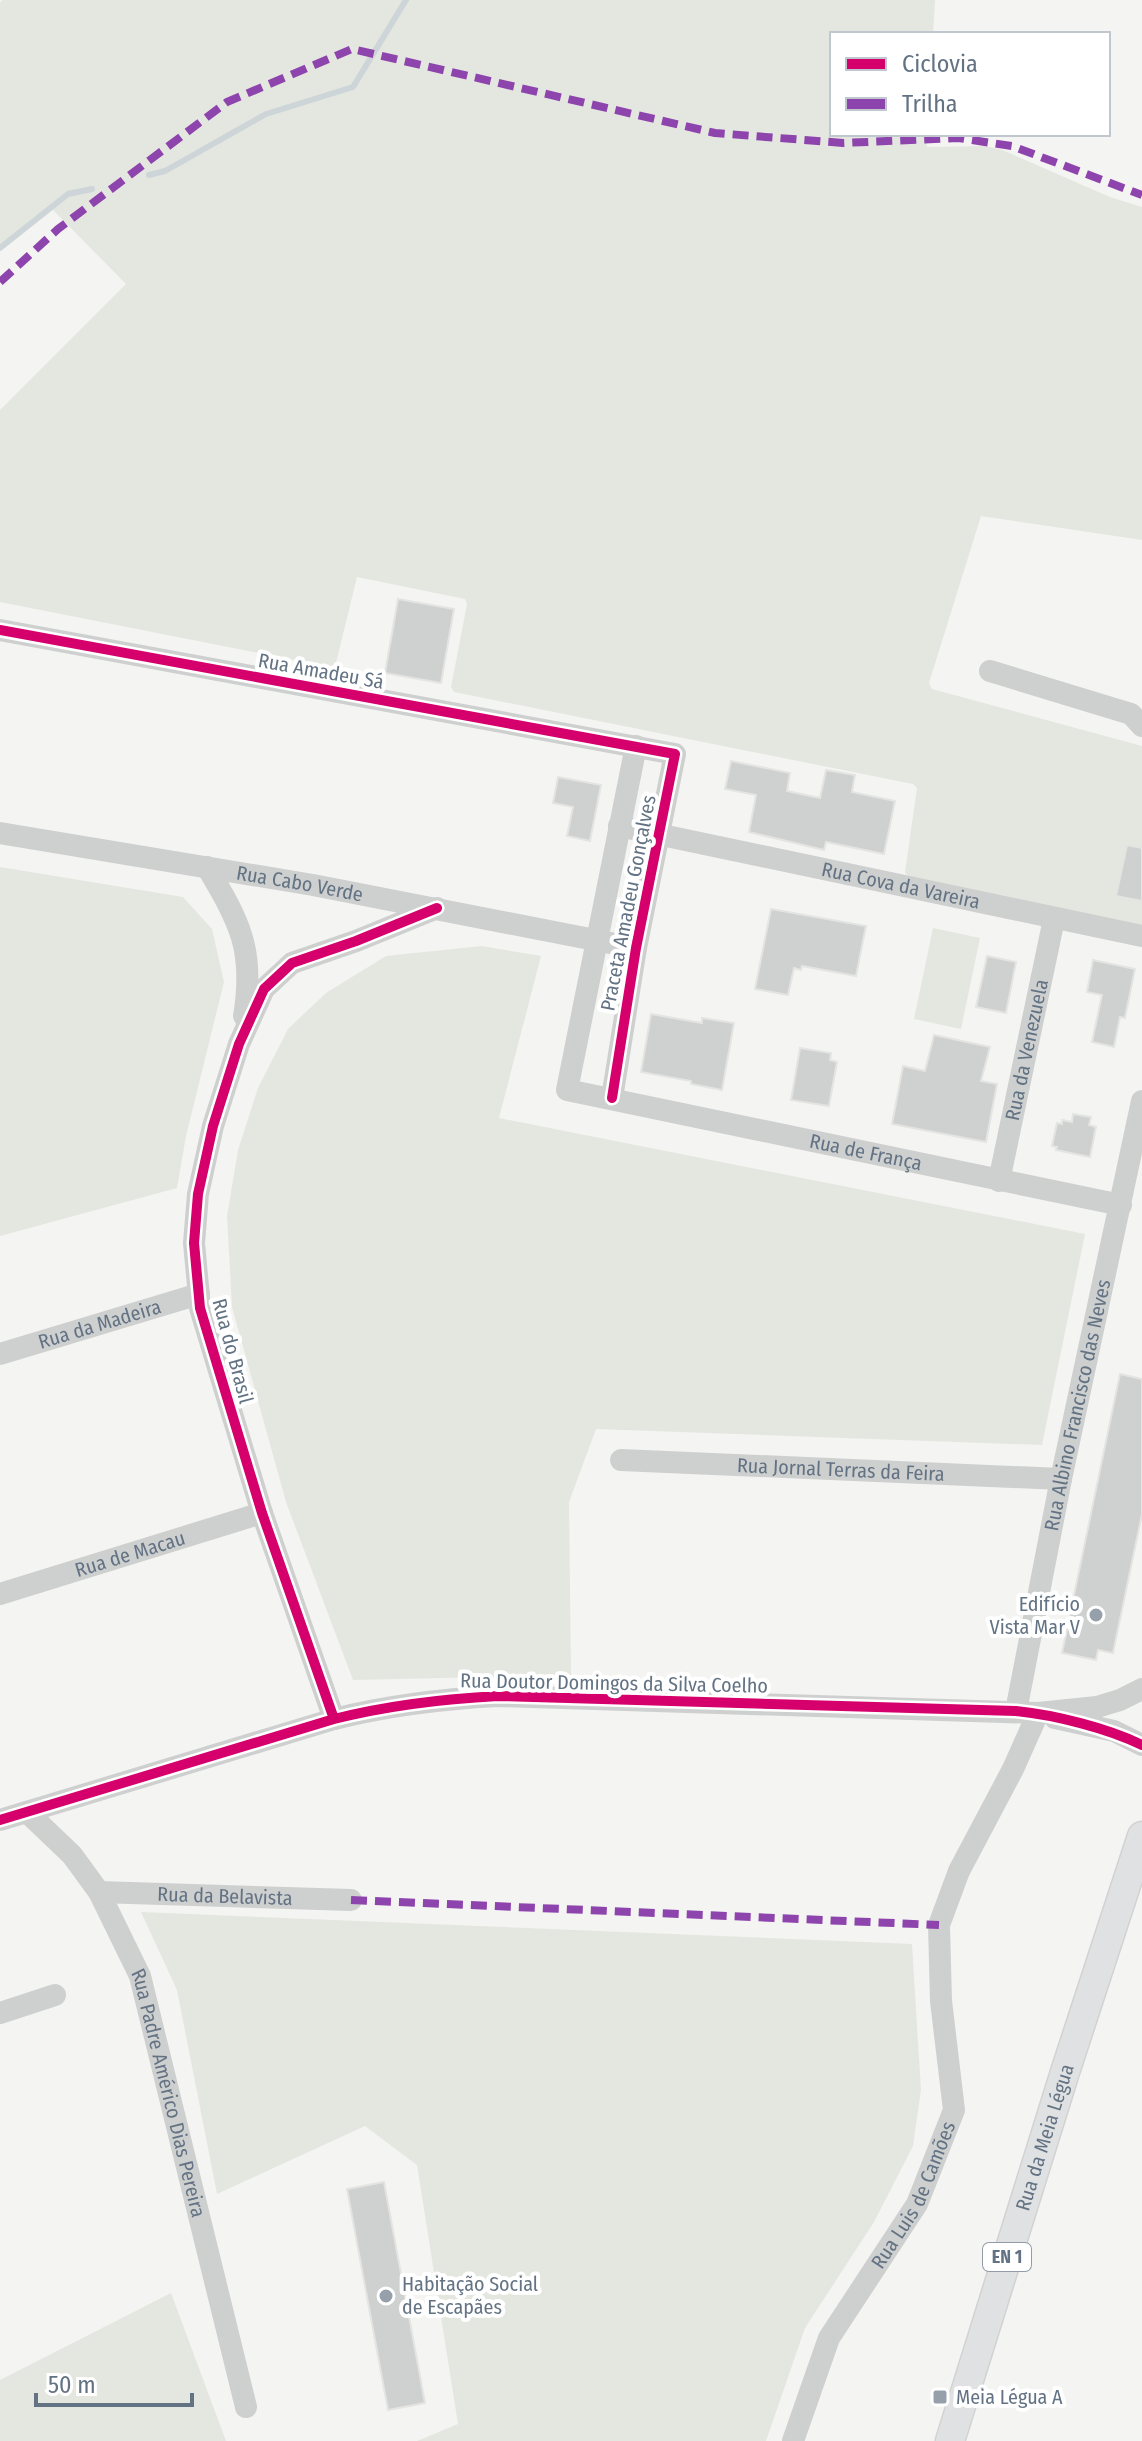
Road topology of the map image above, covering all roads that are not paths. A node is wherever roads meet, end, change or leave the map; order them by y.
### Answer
1 (0, 630) edge
2 (990, 671) dead end
3 (1142, 726) edge
4 (636, 746) junction
5 (619, 826) junction
6 (0, 833) edge
7 (660, 834) junction
8 (207, 867) junction
9 (437, 908) junction
10 (1054, 919) junction
11 (1142, 936) edge
12 (598, 939) junction
13 (636, 948) junction
14 (239, 1044) junction
15 (612, 1098) junction
16 (1142, 1101) edge
17 (999, 1181) junction
18 (1121, 1205) junction
19 (199, 1294) junction
20 (0, 1354) edge
21 (621, 1460) dead end
22 (1061, 1479) junction
23 (262, 1513) junction
24 (0, 1594) edge
25 (1140, 1689) edge
26 (1027, 1712) junction
27 (334, 1719) junction
28 (1142, 1744) edge
29 (27, 1812) junction
30 (0, 1820) edge
31 (1142, 1836) edge
32 (99, 1892) junction
33 (351, 1900) dead end
34 (55, 1995) dead end
35 (0, 2013) edge
36 (246, 2407) dead end
37 (793, 2441) edge
38 (950, 2441) edge

1 - 4 street, Rua Amadeu Sá
2 - 3 street
4 - 5 street, Praceta Amadeu Gonçalves
4 - 7 street, Praceta Amadeu Gonçalves
5 - 7 street, Praceta Amadeu Gonçalves
5 - 12 street, Praceta Amadeu Gonçalves
6 - 8 street, Rua Cabo Verde
7 - 10 street, Rua Cova da Vareira
7 - 13 street, Praceta Amadeu Gonçalves
8 - 9 street, Rua Cabo Verde
8 - 14 street, Rua do Brasil
9 - 12 street, Rua Cabo Verde
9 - 14 street, Rua do Brasil
10 - 11 street, Rua Cova da Vareira
10 - 17 street, Rua da Venezuela
12 - 13 street, Praceta Amadeu Gonçalves
12 - 15 street, Praceta Amadeu Gonçalves
13 - 15 street, Praceta Amadeu Gonçalves
14 - 19 street, Rua do Brasil
15 - 17 street, Rua de França
16 - 18 street, Rua Albino Francisco das Neves
17 - 18 street, Rua de França
18 - 22 street, Rua Albino Francisco das Neves
19 - 20 street, Rua da Madeira
19 - 23 street, Rua do Brasil
21 - 22 street, Rua Jornal Terras da Feira
22 - 26 street, Rua Albino Francisco das Neves
23 - 24 street, Rua de Macau
23 - 27 street, Rua do Brasil
25 - 26 street, Rua Doutor Domingos da Silva Coelho
25 - 28 street, Rua Doutor Domingos da Silva Coelho
26 - 27 street, Rua Doutor Domingos da Silva Coelho
26 - 28 street, Rua Doutor Domingos da Silva Coelho
26 - 37 street, Rua Luis de Camões
27 - 29 street, Rua Doutor Domingos da Silva Coelho
29 - 30 street, Rua Doutor Domingos da Silva Coelho
29 - 32 street, Rua Padre Américo Dias Pereira
31 - 38 main road, Rua da Meia Légua / EN 1
32 - 33 street, Rua da Belavista
32 - 36 street, Rua Padre Américo Dias Pereira
34 - 35 street

